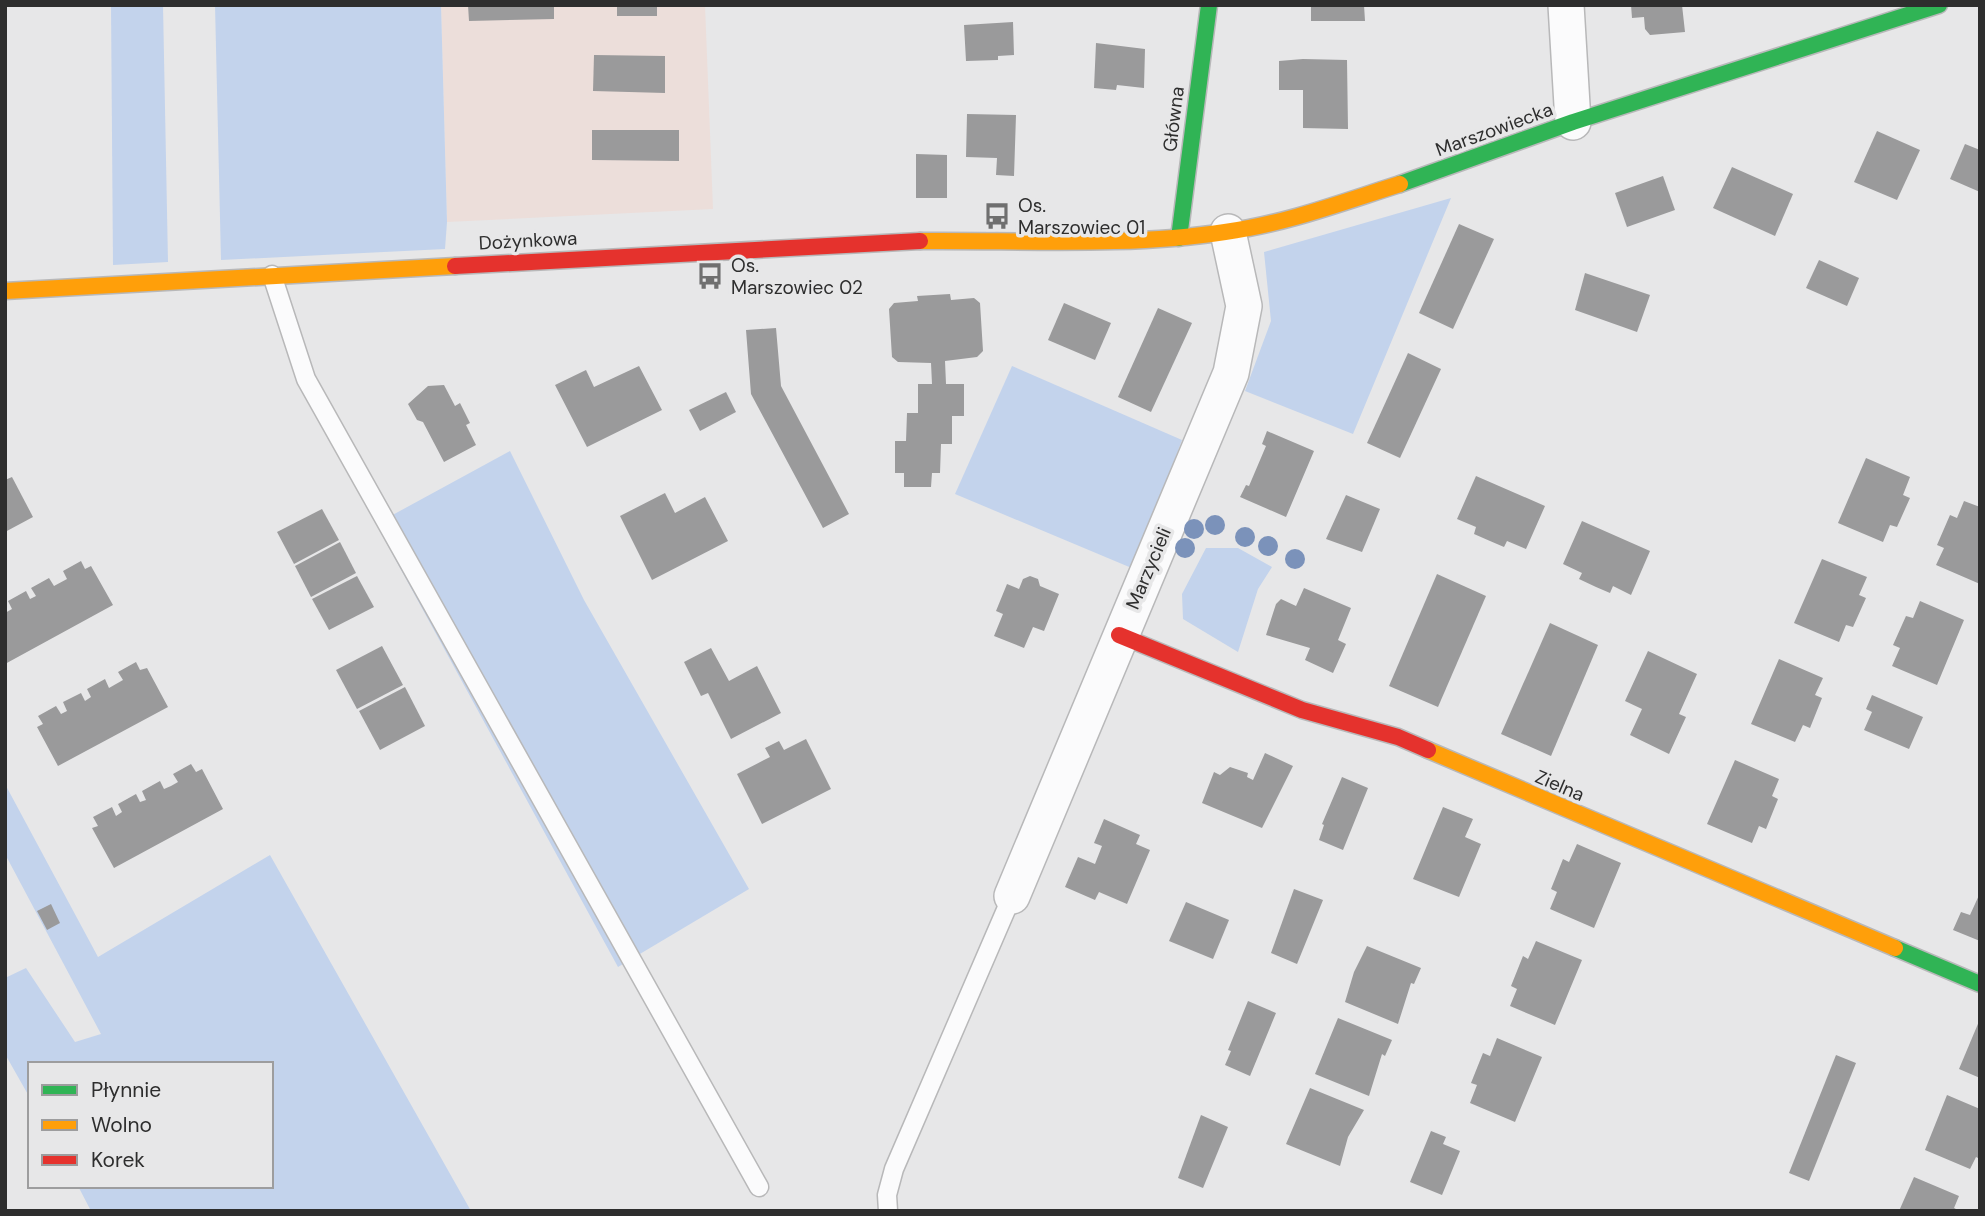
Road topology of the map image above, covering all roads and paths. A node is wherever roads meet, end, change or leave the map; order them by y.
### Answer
1 (1209, 5) edge
2 (1566, 5) edge
3 (1922, 8) edge
4 (1573, 122) junction
5 (1228, 232) junction
6 (1179, 238) junction
7 (1054, 240) joint
8 (272, 275) junction
9 (5, 291) edge
10 (1119, 635) junction
11 (1012, 896) joint
12 (1980, 985) edge
13 (759, 1187) dead end
14 (888, 1211) edge

1 - 6 street, Główna
2 - 4 street
3 - 4 street, Marszowiecka
4 - 5 street, Marszowiecka
5 - 6 street, Marszowiecka
5 - 10 street, Marzycieli
6 - 7 street, Marszowiecka
7 - 8 street, Dożynkowa
8 - 9 street, Dożynkowa
8 - 13 lane
10 - 11 street, Marzycieli
10 - 12 street, Zielna
11 - 14 lane

